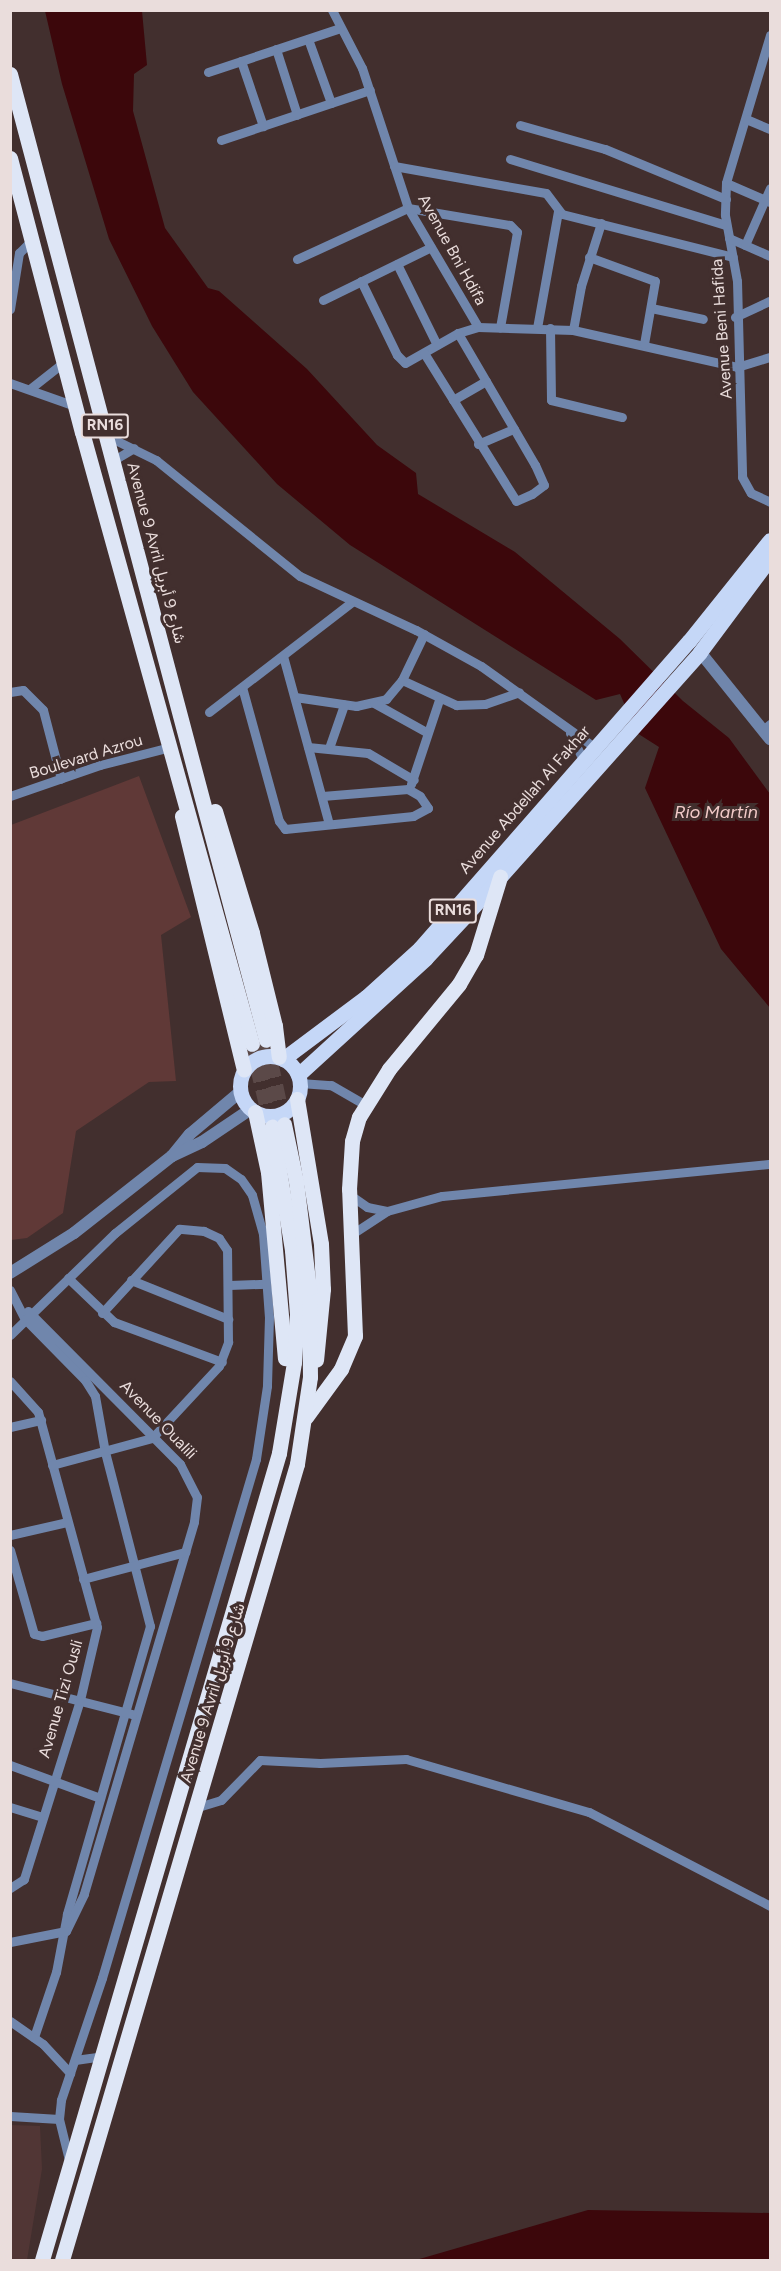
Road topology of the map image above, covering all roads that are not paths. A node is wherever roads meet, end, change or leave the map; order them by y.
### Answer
1 (332, 10) edge
2 (340, 28) junction
3 (771, 34) edge
4 (309, 39) junction
5 (276, 49) junction
6 (242, 61) junction
7 (208, 72) dead end
8 (10, 74) edge
9 (370, 90) junction
10 (331, 103) junction
11 (297, 115) junction
12 (746, 119) junction
13 (520, 124) dead end
14 (263, 126) junction
15 (771, 129) edge
16 (221, 140) dead end
17 (10, 158) edge
18 (510, 159) dead end
19 (394, 166) junction
20 (726, 183) junction
21 (771, 188) edge
22 (726, 199) junction
23 (768, 201) edge
24 (408, 208) junction
25 (558, 211) junction
26 (601, 223) junction
27 (726, 225) junction
28 (729, 237) junction
29 (32, 240) junction
30 (745, 245) junction
31 (431, 247) junction
32 (771, 256) edge
33 (589, 257) junction
34 (733, 257) junction
35 (297, 259) dead end
36 (397, 264) junction
37 (361, 281) junction
38 (322, 300) dead end
39 (771, 301) edge
40 (651, 308) junction
41 (10, 309) edge
42 (735, 317) junction
43 (703, 320) dead end
44 (478, 327) junction
45 (500, 327) junction
46 (537, 328) junction
47 (550, 328) junction
48 (573, 330) junction
49 (458, 333) junction
50 (644, 344) junction
51 (437, 345) junction
52 (424, 353) junction
53 (771, 357) edge
54 (64, 362) junction
55 (737, 367) junction
56 (486, 381) junction
57 (10, 383) edge
58 (31, 388) junction
59 (453, 400) junction
60 (75, 406) junction
61 (622, 417) dead end
62 (514, 429) junction
63 (107, 436) junction
64 (478, 444) junction
65 (134, 448) junction
66 (114, 460) junction
67 (771, 502) edge
68 (771, 540) edge
69 (768, 567) edge
70 (352, 602) junction
71 (424, 634) junction
72 (695, 647) junction
73 (283, 656) junction
74 (402, 680) junction
75 (242, 687) junction
76 (10, 692) edge
77 (519, 692) junction
78 (295, 697) junction
79 (439, 700) junction
80 (374, 703) junction
81 (345, 705) junction
82 (209, 712) dead end
83 (768, 731) edge
84 (426, 732) junction
85 (570, 732) junction
86 (597, 744) junction
87 (170, 747) junction
88 (308, 747) junction
89 (329, 748) junction
90 (583, 760) junction
91 (199, 777) junction
92 (61, 779) junction
93 (411, 785) junction
94 (182, 786) junction
95 (10, 796) edge
96 (322, 796) junction
97 (329, 824) junction
98 (500, 877) junction
99 (281, 1058) junction
100 (244, 1070) junction
101 (299, 1079) junction
102 (240, 1092) junction
103 (297, 1099) junction
104 (364, 1104) junction
105 (253, 1110) junction
106 (172, 1156) junction
107 (769, 1165) edge
108 (350, 1195) junction
109 (387, 1211) junction
110 (352, 1234) junction
111 (10, 1273) edge
112 (68, 1278) junction
113 (130, 1280) junction
114 (266, 1284) junction
115 (228, 1285) junction
116 (10, 1290) edge
117 (102, 1313) junction
118 (29, 1316) junction
119 (228, 1319) junction
120 (10, 1335) edge
121 (222, 1362) junction
122 (310, 1377) junction
123 (10, 1381) edge
124 (109, 1391) junction
125 (95, 1396) junction
126 (288, 1400) junction
127 (306, 1417) junction
128 (41, 1420) junction
129 (10, 1427) edge
130 (152, 1438) junction
131 (105, 1452) junction
132 (52, 1465) junction
133 (67, 1522) junction
134 (10, 1535) edge
135 (10, 1550) edge
136 (185, 1552) junction
137 (135, 1564) junction
138 (83, 1579) junction
139 (15, 1593) edge
140 (149, 1619) junction
141 (163, 1620) junction
142 (96, 1623) junction
143 (10, 1683) edge
144 (80, 1700) junction
145 (127, 1713) junction
146 (137, 1714) junction
147 (10, 1765) edge
148 (53, 1781) junction
149 (100, 1798) junction
150 (10, 1807) edge
151 (198, 1807) junction
152 (43, 1817) junction
153 (10, 1888) edge
154 (771, 1906) edge
155 (66, 1931) junction
156 (10, 1942) edge
157 (10, 2021) edge
158 (34, 2037) junction
159 (103, 2056) junction
160 (75, 2060) junction
161 (70, 2073) junction
162 (10, 2116) edge
163 (59, 2119) junction
164 (70, 2165) junction
165 (42, 2260) edge
166 (63, 2260) edge

1 - 2 street, Avenue Bni Hdifa
2 - 4 street
2 - 9 street, Avenue Bni Hdifa
3 - 12 street, Avenue Beni Hafida
4 - 5 street
4 - 10 street
5 - 6 street
5 - 11 street
6 - 7 street
6 - 14 street
8 - 63 highway, Avenue 9 Avril شارع 9 أبريل / RN16
9 - 10 street
9 - 19 street, Avenue Bni Hdifa
10 - 11 street
11 - 14 street
12 - 15 street
12 - 20 street, Avenue Beni Hafida
13 - 22 street
14 - 16 street
17 - 29 highway, Avenue 9 Avril شارع 9 أبريل / RN16
18 - 27 street
19 - 24 street, Avenue Bni Hdifa
19 - 25 street
20 - 22 street, Avenue Beni Hafida
20 - 23 street
21 - 23 street
22 - 27 street, Avenue Beni Hafida
23 - 30 street
24 - 31 street, Avenue Bni Hdifa
24 - 35 street
24 - 45 street
25 - 26 street
25 - 46 street
26 - 33 street
26 - 34 street
27 - 28 street, Avenue Beni Hafida
28 - 30 street
28 - 34 street, Avenue Beni Hafida
29 - 41 street
29 - 54 highway, Avenue 9 Avril شارع 9 أبريل / RN16
30 - 32 street
31 - 36 street
31 - 44 street, Avenue Bni Hdifa
33 - 40 street
33 - 48 street
34 - 42 street, Avenue Beni Hafida
36 - 37 street
36 - 51 street
37 - 38 street
37 - 52 street
39 - 42 street
40 - 43 street
40 - 50 street
42 - 55 street, Avenue Beni Hafida
44 - 45 street, Avenue Bni Hdifa
44 - 49 street
45 - 46 street, Avenue Bni Hdifa
46 - 47 street, Avenue Bni Hdifa
47 - 48 street, Avenue Bni Hdifa
47 - 61 street
48 - 50 street, Avenue Bni Hdifa
49 - 51 street
49 - 56 street
50 - 55 street, Avenue Bni Hdifa
51 - 52 street
52 - 59 street
53 - 55 street
54 - 58 street
54 - 60 highway, Avenue 9 Avril شارع 9 أبريل / RN16
55 - 67 street, Avenue Beni Hafida
56 - 59 street
56 - 62 street
57 - 58 street
58 - 60 street
59 - 64 street
60 - 87 highway, Avenue 9 Avril شارع 9 أبريل / RN16
62 - 64 street
62 - 64 street
63 - 65 street
63 - 66 highway, Avenue 9 Avril شارع 9 أبريل / RN16
65 - 66 street
65 - 70 street
66 - 91 highway, Avenue 9 Avril شارع 9 أبريل / RN16
68 - 72 main road, Avenue Abdellah Al Fakhar / RN16
69 - 72 main road, Avenue Abdellah Al Fakhar / RN16
70 - 71 street
70 - 73 street
71 - 74 street
71 - 77 street
72 - 83 street
72 - 86 main road, Avenue Abdellah Al Fakhar / RN16
72 - 98 main road, Avenue Abdellah Al Fakhar / RN16
73 - 75 street
73 - 78 street
74 - 79 street
74 - 80 street
75 - 82 street
75 - 97 street
76 - 92 street
77 - 79 street
77 - 85 street
78 - 81 street
78 - 88 street
79 - 84 street
80 - 81 street
80 - 84 street
81 - 89 street
84 - 93 street
85 - 86 street
85 - 90 street
86 - 90 main road, Avenue Abdellah Al Fakhar / RN16
87 - 92 street, Boulevard Azrou
87 - 94 highway, Avenue 9 Avril شارع 9 أبريل / RN16
88 - 89 street
88 - 96 street
89 - 93 street
90 - 99 main road, Avenue Abdellah Al Fakhar / RN16
91 - 94 highway, Avenue 9 Avril شارع 9 أبريل
91 - 99 highway, RN16
92 - 95 street, Boulevard Azrou
93 - 96 street
93 - 97 street
94 - 100 highway, RN16
96 - 97 street
98 - 101 main road, Avenue Abdellah Al Fakhar / RN16
98 - 104 highway
99 - 100 main road, RN16
99 - 101 main road
100 - 102 main road, RN16
101 - 103 main road
101 - 104 street
102 - 105 main road
102 - 106 street
103 - 105 main road
103 - 122 highway
104 - 108 highway
105 - 106 street
105 - 126 highway
106 - 111 street
107 - 109 street
108 - 109 street
108 - 110 highway
109 - 110 street
110 - 127 highway
112 - 114 street
112 - 117 street
112 - 118 street
113 - 115 street
113 - 117 street
113 - 119 street
114 - 115 street
114 - 160 street
115 - 119 street
116 - 118 street
117 - 121 street
118 - 120 street
118 - 124 street, Avenue Oualili
118 - 125 street, Avenue Oualili
119 - 121 street
121 - 130 street
122 - 126 highway, Avenue 9 Avril شارع 9 أبريل
122 - 127 highway, Avenue 9 Avril شارع 9 أبريل
123 - 128 street, Avenue Tizi Ousli
124 - 125 street
124 - 130 street, Avenue Oualili
125 - 131 street
126 - 159 highway, Avenue 9 Avril شارع 9 أبريل
127 - 151 highway, Avenue 9 Avril شارع 9 أبريل
128 - 129 street
128 - 132 street, Avenue Tizi Ousli
130 - 131 street
130 - 136 street, Avenue Oualili
131 - 132 street
131 - 137 street
132 - 133 street, Avenue Tizi Ousli
133 - 134 street
133 - 138 street, Avenue Tizi Ousli
135 - 139 street
136 - 137 street
136 - 141 street, Avenue Oualili
137 - 138 street
137 - 140 street
138 - 142 street, Avenue Tizi Ousli
139 - 142 street
140 - 141 street
140 - 145 street, Avenue Oualili
141 - 146 street, Avenue Oualili
142 - 144 street, Avenue Tizi Ousli
143 - 144 street
144 - 145 street
144 - 148 street, Avenue Tizi Ousli
145 - 146 street
145 - 149 street, Avenue Oualili
146 - 155 street, Avenue Oualili
147 - 148 street
148 - 149 street
148 - 152 street, Avenue Tizi Ousli
149 - 155 street, Avenue Oualili
150 - 152 street
151 - 154 street
151 - 166 highway, Avenue 9 Avril شارع 9 أبريل
152 - 153 street, Avenue Tizi Ousli
155 - 156 street
155 - 158 street, Avenue Oualili
157 - 158 street
158 - 161 street
159 - 160 street
159 - 164 highway, Avenue 9 Avril شارع 9 أبريل
160 - 161 street
161 - 163 street
162 - 163 street
163 - 164 street
164 - 165 highway, Avenue 9 Avril شارع 9 أبريل

